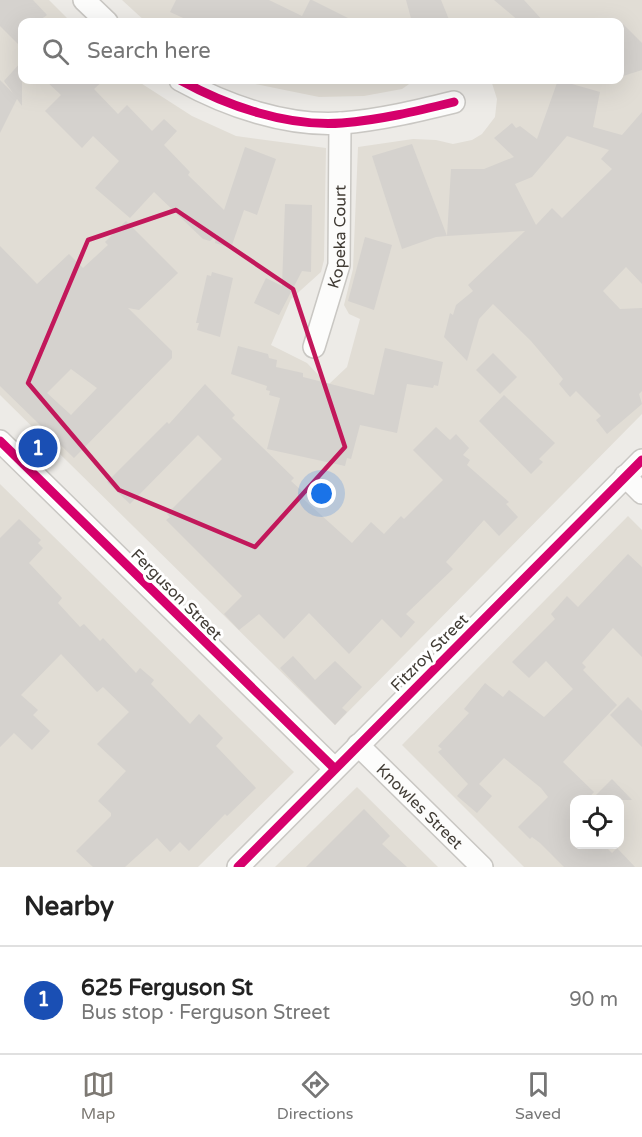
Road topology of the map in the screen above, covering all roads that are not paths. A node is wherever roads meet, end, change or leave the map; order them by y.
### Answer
1 (84, 0) edge
2 (103, 18) edge
3 (187, 84) edge
4 (454, 102) dead end
5 (340, 123) junction
6 (314, 347) dead end
7 (0, 441) edge
8 (642, 459) edge
9 (625, 476) junction
10 (642, 493) edge
11 (358, 745) junction
12 (334, 768) junction
13 (238, 867) edge
14 (482, 867) edge

1 - 2 street
3 - 5 street
4 - 5 street
5 - 6 street, Kopeka Court
7 - 12 street, Ferguson Street
8 - 9 street, Fitzroy Street
9 - 10 street
9 - 11 street, Fitzroy Street
11 - 12 street, Fitzroy Street
11 - 14 street, Knowles Street
12 - 13 street, Fitzroy Street

